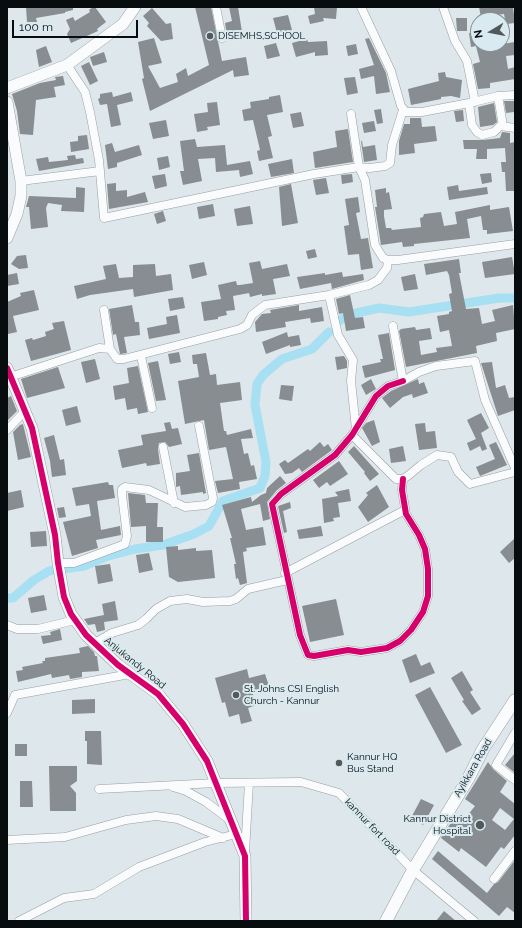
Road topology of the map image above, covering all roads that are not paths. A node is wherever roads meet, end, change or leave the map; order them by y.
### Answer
1 (135, 7) edge
2 (216, 7) edge
3 (360, 7) edge
4 (444, 7) edge
5 (222, 38) dead end
6 (68, 66) junction
7 (7, 88) edge
8 (515, 95) edge
9 (498, 96) junction
10 (7, 102) edge
11 (472, 103) junction
12 (403, 110) junction
13 (350, 114) dead end
14 (503, 126) junction
15 (515, 128) edge
16 (358, 167) junction
17 (100, 171) junction
18 (21, 181) junction
19 (7, 236) edge
20 (515, 244) edge
21 (388, 260) junction
22 (329, 295) junction
23 (104, 310) dead end
24 (393, 326) dead end
25 (110, 349) junction
26 (141, 356) junction
27 (8, 373) edge
28 (403, 381) junction
29 (152, 408) dead end
30 (25, 411) junction
31 (200, 426) dead end
32 (7, 430) edge
33 (354, 432) junction
34 (163, 447) dead end
35 (515, 468) edge
36 (515, 472) edge
37 (403, 479) junction
38 (174, 503) junction
39 (405, 510) junction
40 (58, 563) junction
41 (286, 576) junction
42 (75, 620) junction
43 (7, 624) edge
44 (95, 643) junction
45 (130, 674) junction
46 (515, 700) edge
47 (7, 713) edge
48 (515, 733) edge
49 (515, 780) edge
50 (216, 783) junction
51 (249, 783) junction
52 (168, 786) junction
53 (99, 789) dead end
54 (231, 821) junction
55 (236, 834) junction
56 (223, 838) junction
57 (7, 840) edge
58 (515, 852) edge
59 (245, 856) junction
60 (413, 870) junction
61 (494, 879) dead end
62 (21, 921) edge
63 (246, 921) edge
64 (386, 921) edge
65 (474, 921) edge

1 - 6 street
2 - 5 street
3 - 12 street
4 - 11 street
6 - 7 street
6 - 17 street
8 - 9 street
9 - 11 street
9 - 14 street
10 - 18 street
11 - 12 street
11 - 14 street
12 - 16 street
13 - 16 street
14 - 15 street
16 - 17 street
16 - 21 street
17 - 18 street
18 - 19 street
20 - 21 street
21 - 22 street
22 - 26 street
22 - 33 street
23 - 25 street
24 - 28 street
25 - 26 street
25 - 27 street
26 - 29 street
27 - 30 street, Anjukandy Road
28 - 33 street
28 - 35 street
30 - 32 street
30 - 40 street, Anjukandy Road
31 - 38 street
33 - 37 street
33 - 41 street
34 - 38 street
36 - 37 street
37 - 39 street
38 - 40 street
39 - 41 street
39 - 41 street
40 - 42 street, Anjukandy Road
41 - 44 street
42 - 43 street
42 - 44 street, Anjukandy Road
44 - 45 street, Anjukandy Road
45 - 47 street
45 - 50 street, Anjukandy Road
46 - 60 main road, Ayikkara Road
48 - 49 street
50 - 51 street, kannur fort road
50 - 52 street, kannur fort road
50 - 54 street, Anjukandy Road
51 - 59 street
51 - 60 street, kannur fort road
52 - 53 street, kannur fort road
52 - 54 street
54 - 55 street, Anjukandy Road
55 - 56 street
55 - 59 street, Anjukandy Road
56 - 57 street
56 - 62 street
58 - 61 street
59 - 63 street, Anjukandy Road
60 - 64 main road, Ayikkara Road
60 - 65 street, kannur fort road

